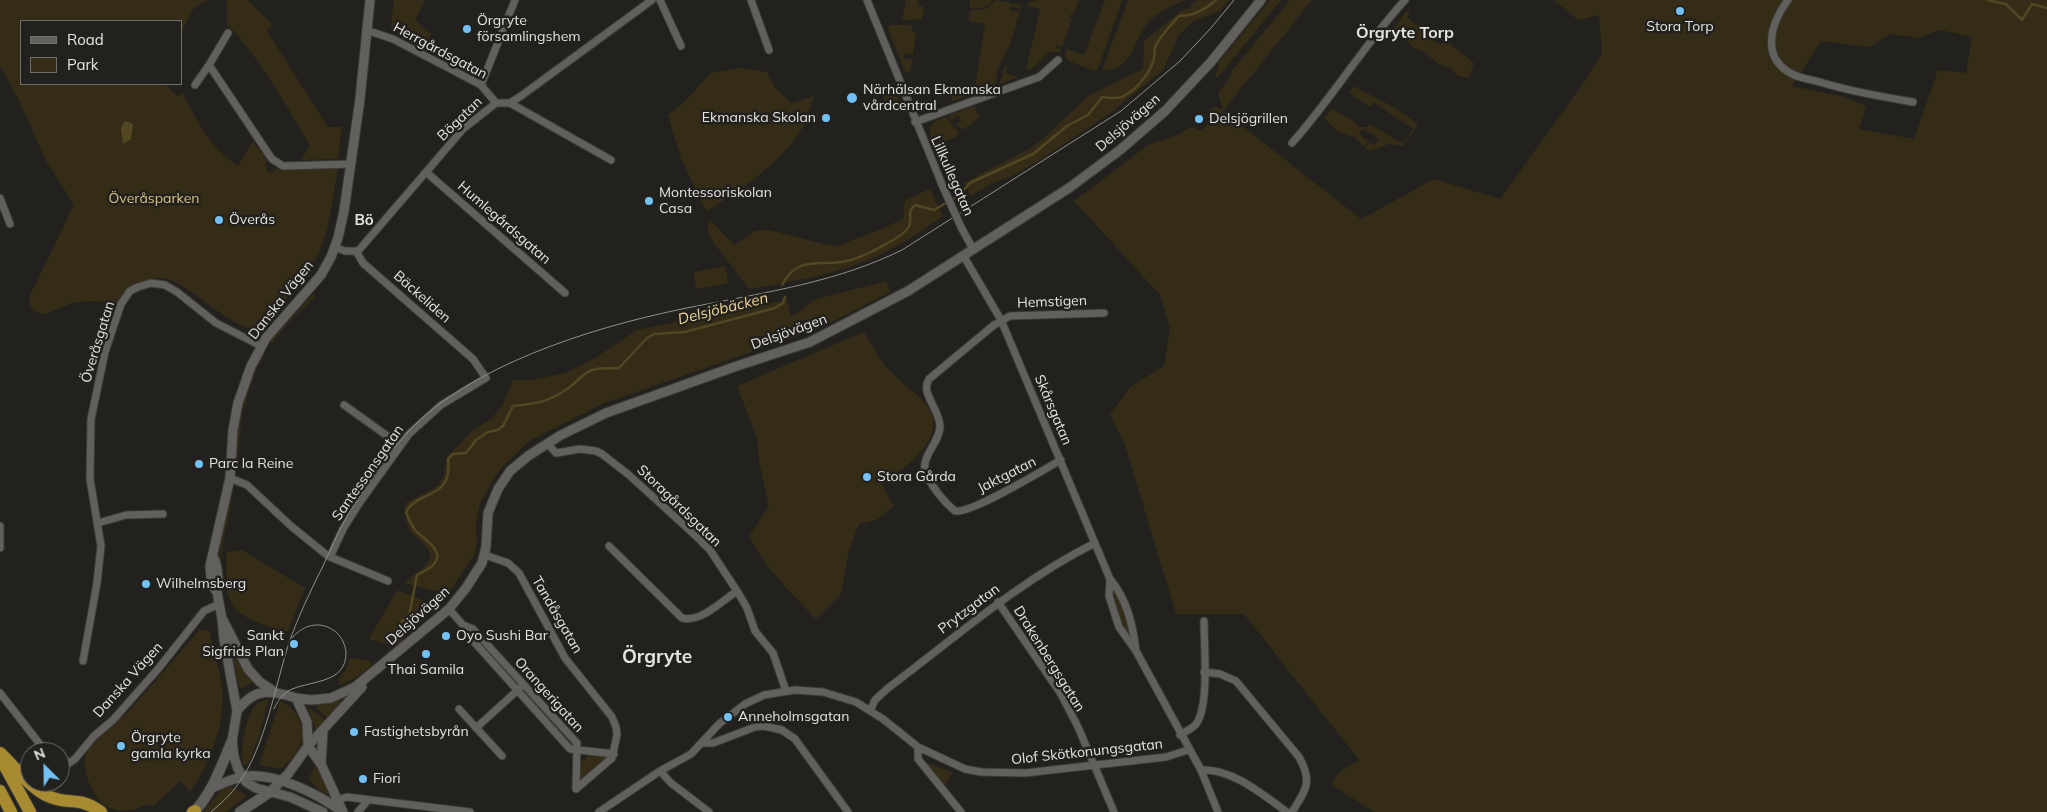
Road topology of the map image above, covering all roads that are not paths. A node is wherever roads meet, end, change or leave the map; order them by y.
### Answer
1 (370, 0) edge
2 (515, 0) edge
3 (640, 0) edge
4 (652, 0) edge
5 (660, 0) edge
6 (751, 0) edge
7 (867, 0) edge
8 (1261, 0) edge
9 (1405, 0) edge
10 (1788, 0) edge
11 (636, 10) junction
12 (366, 30) junction
13 (228, 32) dead end
14 (682, 46) dead end
15 (769, 50) dead end
16 (1058, 60) dead end
17 (209, 65) junction
18 (195, 85) dead end
19 (480, 85) junction
20 (1913, 102) dead end
21 (496, 103) junction
22 (510, 103) junction
23 (915, 122) junction
24 (1292, 143) dead end
25 (611, 160) dead end
26 (351, 164) junction
27 (426, 172) junction
28 (0, 198) edge
29 (10, 224) dead end
30 (334, 247) junction
31 (973, 249) junction
32 (356, 251) junction
33 (963, 255) junction
34 (564, 293) dead end
35 (1104, 313) dead end
36 (1001, 320) junction
37 (261, 346) junction
38 (486, 378) joint
39 (344, 405) dead end
40 (547, 443) junction
41 (400, 445) junction
42 (1060, 460) junction
43 (230, 478) junction
44 (163, 514) dead end
45 (98, 523) junction
46 (0, 526) edge
47 (1095, 543) junction
48 (609, 546) dead end
49 (0, 548) edge
50 (484, 555) junction
51 (330, 557) junction
52 (1110, 579) junction
53 (388, 582) dead end
54 (737, 591) junction
55 (998, 602) junction
56 (219, 604) junction
57 (449, 609) junction
58 (222, 619) junction
59 (1204, 621) dead end
60 (463, 625) junction
61 (1136, 651) junction
62 (83, 661) dead end
63 (380, 668) junction
64 (1204, 672) junction
65 (524, 685) junction
66 (517, 691) junction
67 (786, 691) junction
68 (275, 692) junction
69 (0, 693) edge
70 (296, 698) junction
71 (459, 709) dead end
72 (237, 711) junction
73 (870, 711) junction
74 (476, 728) junction
75 (323, 730) junction
76 (1180, 734) junction
77 (232, 741) junction
78 (38, 742) edge
79 (702, 743) junction
80 (308, 746) junction
81 (918, 747) junction
82 (576, 750) junction
83 (1188, 750) junction
84 (614, 754) junction
85 (0, 755) edge
86 (502, 756) dead end
87 (70, 762) edge
88 (320, 764) junction
89 (1094, 765) junction
90 (1201, 770) junction
91 (660, 771) junction
92 (243, 777) junction
93 (281, 781) junction
94 (212, 788) junction
95 (0, 791) edge
96 (270, 792) junction
97 (368, 800) junction
98 (333, 801) junction
99 (11, 812) edge
100 (30, 812) edge
101 (101, 812) edge
102 (194, 812) edge
103 (240, 812) edge
104 (323, 812) edge
105 (343, 812) edge
106 (358, 812) edge
107 (470, 812) edge
108 (599, 812) edge
109 (710, 812) edge
110 (848, 812) edge
111 (961, 812) edge
112 (1114, 812) edge
113 (1218, 812) edge
114 (1287, 812) edge
115 (1292, 812) edge

1 - 12 street, Danska Vägen
2 - 19 street
3 - 11 street
4 - 11 street
5 - 14 street
6 - 15 street
7 - 23 street, Lillkullegatan
8 - 31 street, Delsjövägen
9 - 24 street
10 - 20 street
11 - 22 street
12 - 19 street, Herrgårdsgatan
12 - 26 street, Danska Vägen
13 - 17 street
16 - 23 street
17 - 18 street
17 - 26 street
19 - 21 street, Herrgårdsgatan
21 - 22 street, Bögatan
21 - 27 street, Bögatan
22 - 25 street
23 - 31 street, Lillkullegatan, bridge
26 - 30 street, Danska Vägen
27 - 32 street, Bögatan
27 - 34 street, Humlegårdsgatan
28 - 29 street
30 - 32 street
30 - 37 street, Danska Vägen
31 - 33 street, Delsjövägen
32 - 38 street, Bäckeliden
33 - 36 street, Skårsgatan
33 - 40 street, Delsjövägen
35 - 36 street, Hemstigen
36 - 42 street, Skårsgatan
36 - 42 street, Jaktgatan
37 - 43 street, Danska Vägen
37 - 45 street, Överåsgatan
38 - 41 street, Santessonsgatan
39 - 41 street
40 - 50 street, Delsjövägen
40 - 54 street, Storagårdsgatan
41 - 51 street, Santessonsgatan
42 - 47 street, Skårsgatan
43 - 51 street
43 - 56 street, Danska Vägen
44 - 45 street
45 - 62 street, Överåsgatan
46 - 49 street
47 - 52 street, Skårsgatan
47 - 55 street, Prytzgatan
48 - 54 street
50 - 57 street, Delsjövägen
50 - 84 street, Tandåsgatan
51 - 53 street
52 - 61 street, Skårsgatan
52 - 61 street, Skårsgatan
54 - 67 street, Storagårdsgatan
55 - 73 street, Prytzgatan
55 - 89 street, Drakenbergsgatan
56 - 58 street
56 - 87 street, Danska Vägen
57 - 60 street, Orangerigatan
57 - 63 street, Delsjövägen
58 - 68 street
58 - 72 street
59 - 64 street
60 - 65 street, Orangerigatan
60 - 66 street, Orangerigatan
61 - 76 street, Skårsgatan
63 - 70 street, Delsjövägen
63 - 75 street, Delsjövägen
64 - 76 street
64 - 115 street
65 - 66 street
65 - 82 street, Orangerigatan
66 - 74 street
66 - 82 street, Orangerigatan
67 - 73 street, Olof Skötkonungsgatan
67 - 79 street, Olof Skötkonungsgatan
68 - 70 street
68 - 72 street
69 - 78 street
70 - 80 street
71 - 74 street
72 - 77 street
73 - 81 street, Olof Skötkonungsgatan
74 - 86 street
75 - 80 street, Delsjövägen
75 - 88 street
76 - 83 street, Skårsgatan
77 - 92 street
77 - 94 main road
79 - 91 street, Olof Skötkonungsgatan
79 - 110 street
80 - 88 street
80 - 93 street
81 - 89 street, Olof Skötkonungsgatan
81 - 111 street
82 - 84 street
82 - 84 street
83 - 89 street, Olof Skötkonungsgatan
83 - 90 street, Skårsgatan
85 - 100 highway
85 - 101 highway
88 - 98 street
89 - 112 street, Drakenbergsgatan
90 - 113 street, Skårsgatan
90 - 114 street
91 - 108 street, Olof Skötkonungsgatan
91 - 109 street
92 - 93 street
92 - 94 street
92 - 96 street
93 - 96 street
93 - 98 street
94 - 102 main road
95 - 99 highway
96 - 103 main road
96 - 104 street
97 - 98 street
97 - 106 street
97 - 107 street
98 - 105 street

